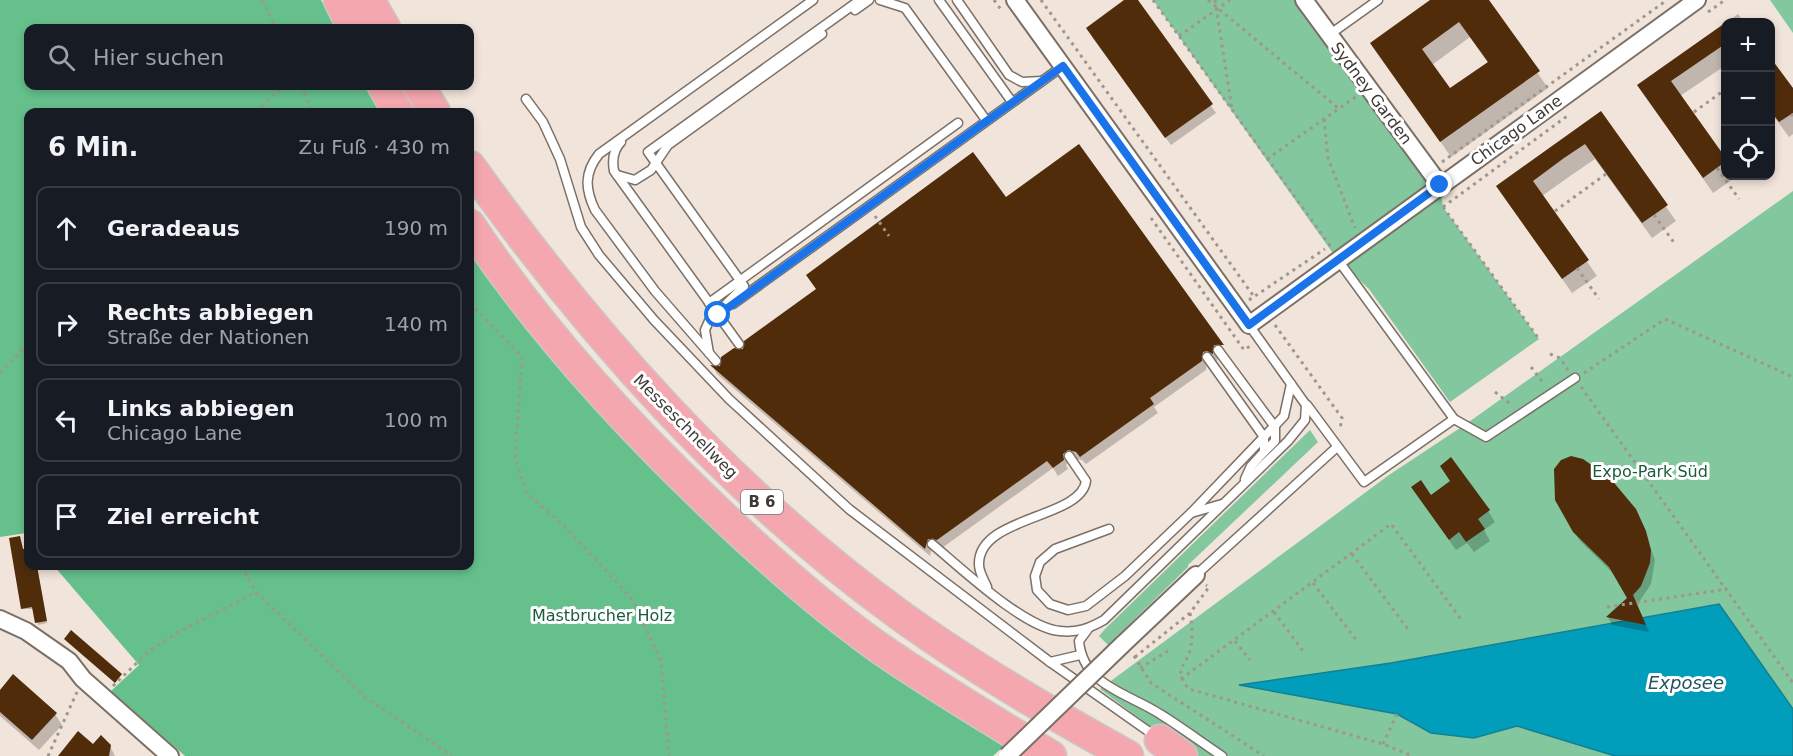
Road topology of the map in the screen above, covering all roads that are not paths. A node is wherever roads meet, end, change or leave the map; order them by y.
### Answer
1 (339, 0) edge
2 (369, 0) edge
3 (813, 0) edge
4 (880, 0) edge
5 (939, 0) edge
6 (957, 0) edge
7 (1015, 0) edge
8 (1304, 0) edge
9 (1378, 0) edge
10 (1697, 0) edge
11 (864, 1) edge
12 (351, 24) edge
13 (383, 24) edge
14 (1329, 35) junction
15 (1063, 66) junction
16 (1042, 81) junction
17 (385, 90) edge
18 (421, 90) edge
19 (526, 99) dead end
20 (1012, 102) junction
21 (396, 108) edge
22 (433, 108) edge
23 (986, 120) junction
24 (958, 123) dead end
25 (639, 124) junction
26 (474, 171) edge
27 (617, 175) junction
28 (1436, 180) junction
29 (474, 230) edge
30 (1334, 254) junction
31 (709, 303) junction
32 (718, 315) junction
33 (1249, 325) junction
34 (739, 344) dead end
35 (1218, 350) dead end
36 (709, 353) junction
37 (1207, 357) dead end
38 (716, 361) dead end
39 (1575, 378) road end
40 (1291, 384) junction
41 (1306, 405) junction
42 (1454, 419) junction
43 (1275, 427) junction
44 (1264, 437) junction
45 (1336, 447) junction
46 (1264, 452) junction
47 (1069, 456) dead end
48 (1242, 485) junction
49 (1223, 504) junction
50 (1191, 513) junction
51 (1109, 529) dead end
52 (932, 544) dead end
53 (1196, 575) joint
54 (988, 590) junction
55 (0, 619) edge
56 (1090, 628) junction
57 (1080, 655) junction
58 (1050, 662) junction
59 (1171, 748) edge
60 (170, 756) edge
61 (1007, 756) edge
62 (1051, 756) edge
63 (1128, 756) edge
64 (1222, 756) edge

1 - 12 highway
2 - 13 highway
3 - 25 lane
4 - 11 lane
4 - 23 lane
5 - 20 lane
6 - 16 lane
7 - 15 street
8 - 14 street, Sydney Garden
9 - 14 lane
10 - 28 street, Chicago Lane
11 - 27 lane
11 - 36 lane
14 - 28 street, Sydney Garden
15 - 16 lane
15 - 33 street
16 - 20 lane
17 - 21 highway
18 - 22 highway
19 - 58 lane
20 - 23 lane
23 - 32 lane
24 - 31 lane
25 - 27 lane
25 - 36 lane
26 - 63 highway, Messeschnellweg / B 6
27 - 31 lane
28 - 30 street, Chicago Lane
29 - 62 highway, B 6
30 - 33 street, Chicago Lane
30 - 42 lane
31 - 32 lane
32 - 34 lane
33 - 40 lane
35 - 43 lane
36 - 38 lane
37 - 44 lane
39 - 42 lane
40 - 41 lane
40 - 43 lane
41 - 45 lane
41 - 48 lane
42 - 45 lane
43 - 44 lane
43 - 46 lane
44 - 46 lane
44 - 50 lane
45 - 53 lane
46 - 48 lane
47 - 54 lane
48 - 49 lane
49 - 50 lane
49 - 56 lane
50 - 51 lane
52 - 54 lane
53 - 61 street, bridge
54 - 56 lane
55 - 60 street
56 - 57 lane
57 - 58 lane
57 - 64 lane
58 - 59 lane

